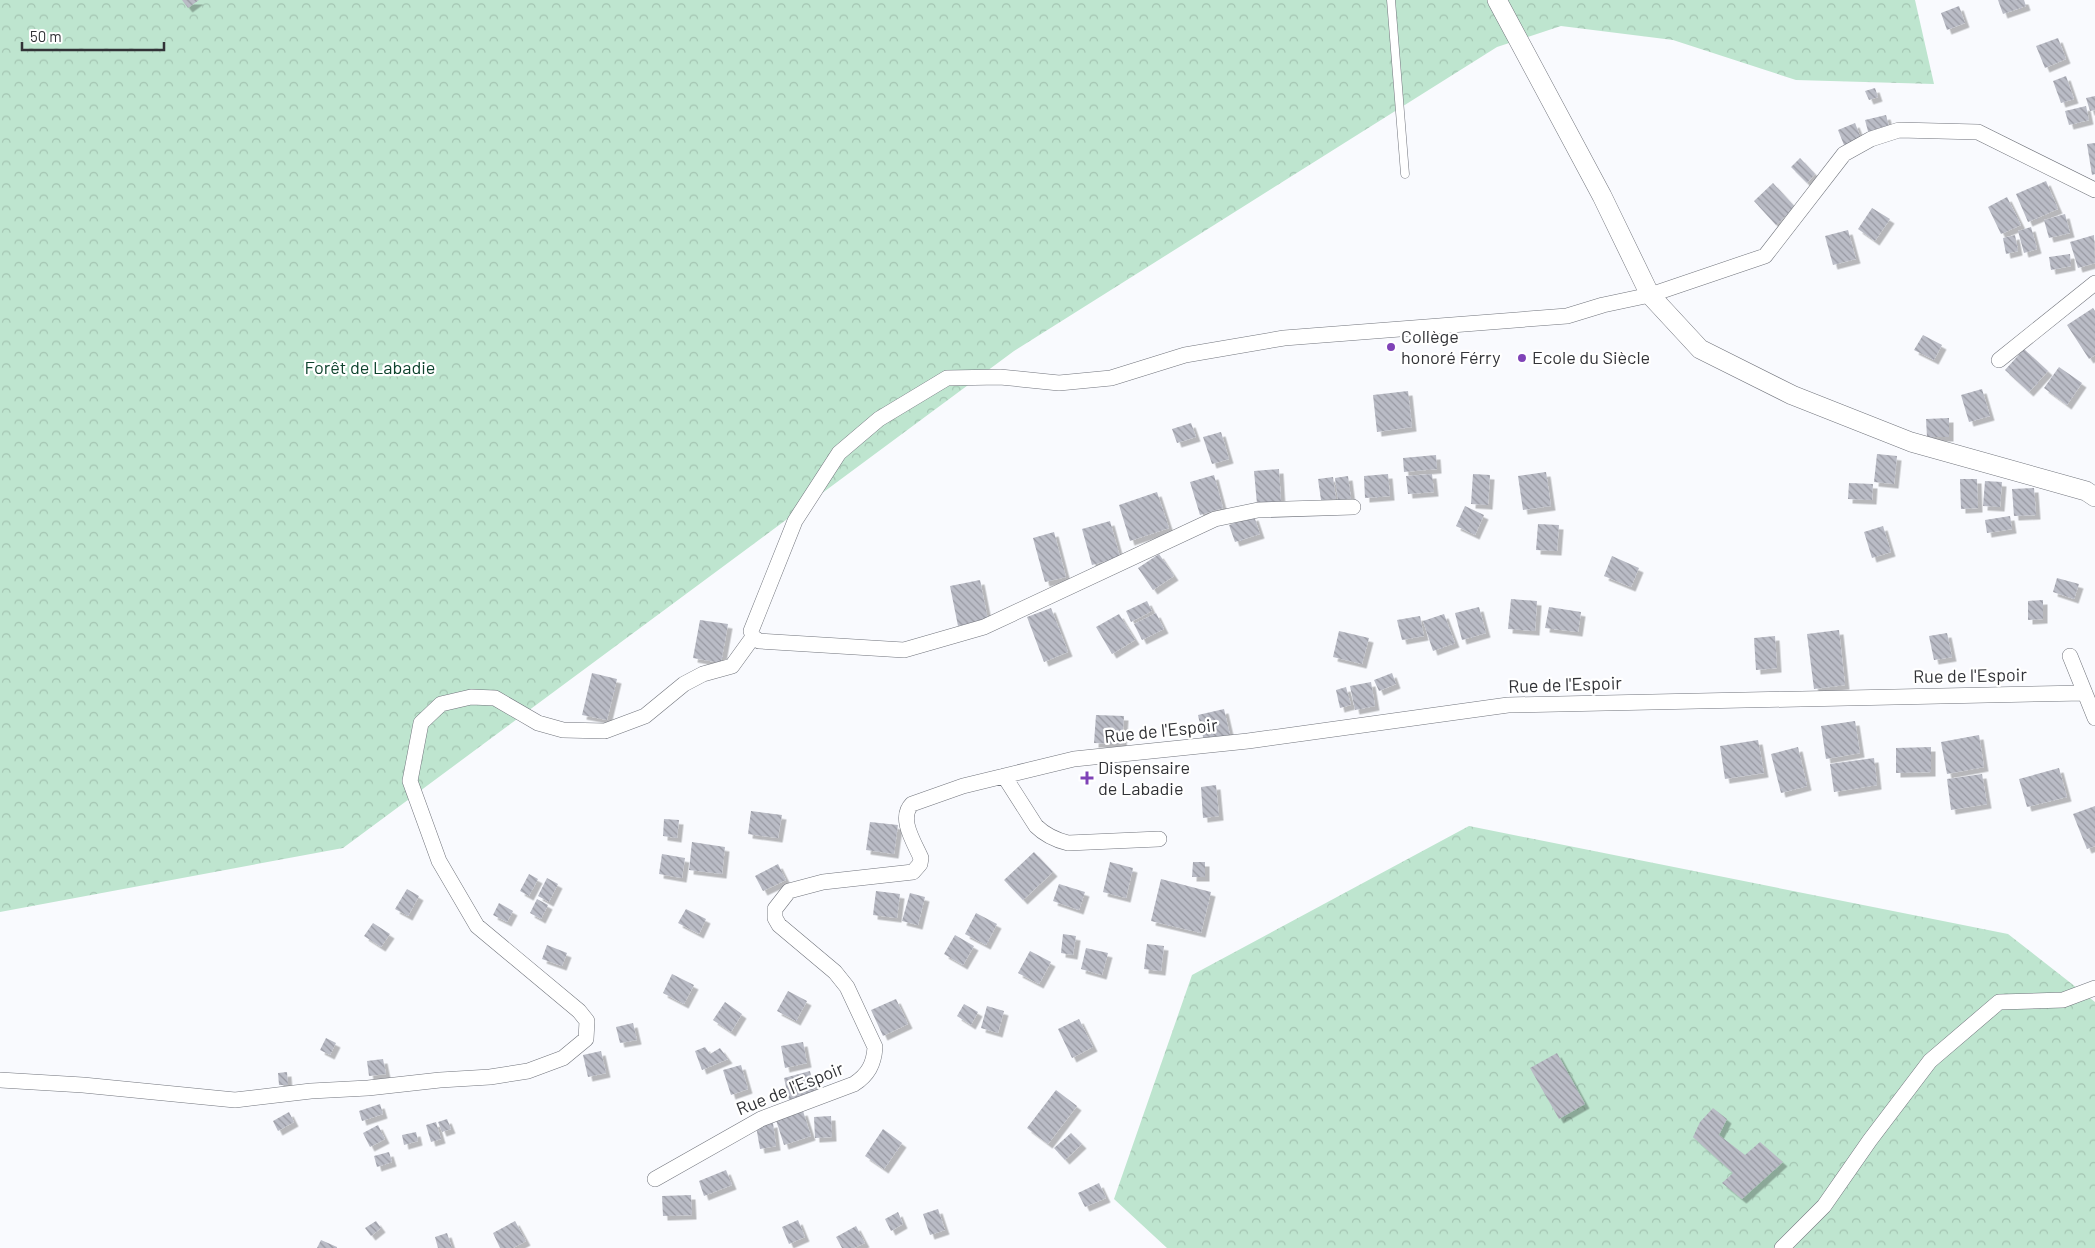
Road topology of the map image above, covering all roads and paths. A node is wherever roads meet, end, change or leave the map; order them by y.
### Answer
1 (1391, 0) edge
2 (1496, 0) edge
3 (1405, 174) dead end
4 (2095, 190) edge
5 (2095, 283) edge
6 (1650, 295) junction
7 (1999, 360) dead end
8 (2095, 497) edge
9 (1353, 507) dead end
10 (753, 637) junction
11 (2070, 656) dead end
12 (2085, 693) junction
13 (2095, 718) edge
14 (1004, 776) junction
15 (1159, 839) dead end
16 (2095, 988) edge
17 (0, 1080) edge
18 (655, 1179) dead end
19 (1782, 1248) edge

1 - 3 lane
2 - 6 street
4 - 6 street
5 - 7 street
6 - 8 street
6 - 10 street
9 - 10 street
10 - 17 street
11 - 12 street
12 - 13 street
12 - 14 street, Rue de l'Espoir
14 - 15 street
14 - 18 street, Rue de l'Espoir
16 - 19 street

